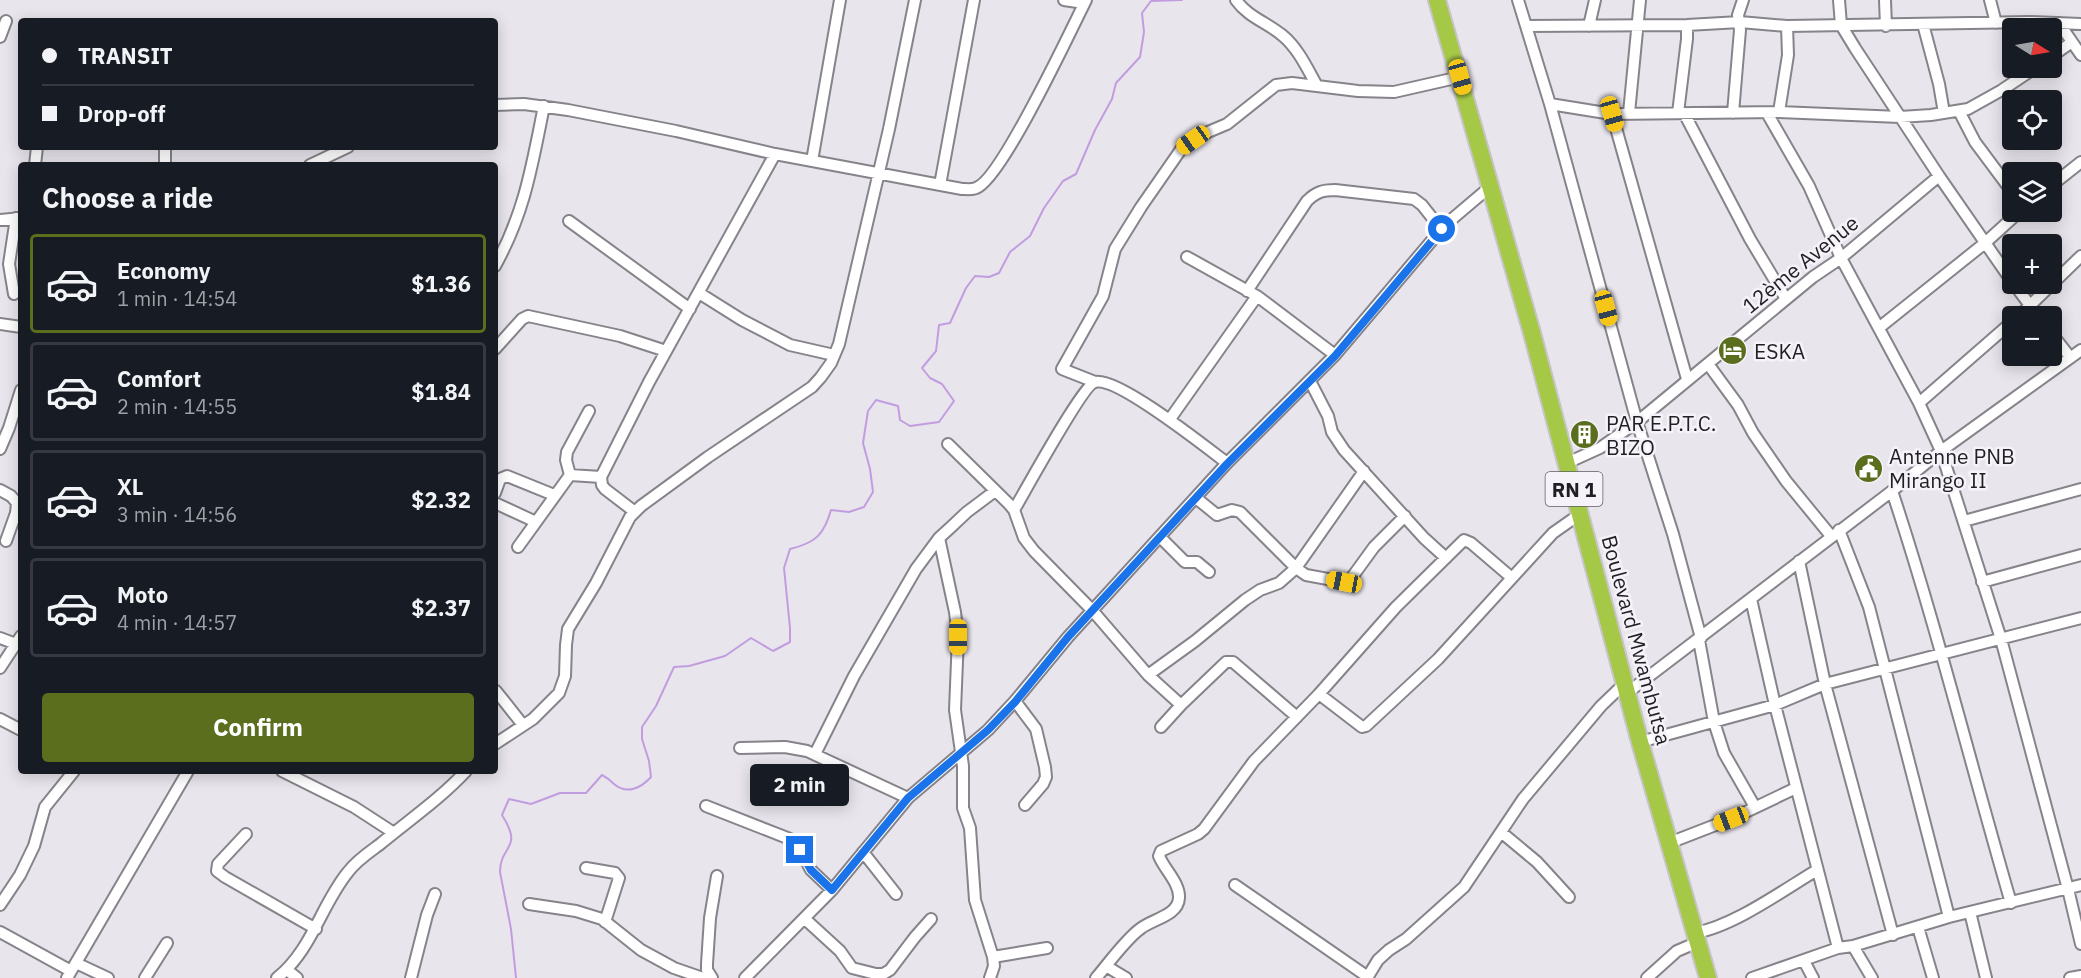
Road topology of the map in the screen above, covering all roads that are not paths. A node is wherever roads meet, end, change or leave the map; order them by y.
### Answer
1 (840, 0) edge
2 (915, 0) edge
3 (974, 0) edge
4 (1064, 0) edge
5 (1236, 0) edge
6 (1437, 0) edge
7 (1518, 0) edge
8 (1595, 0) edge
9 (1640, 0) edge
10 (1743, 0) edge
11 (1839, 0) edge
12 (1885, 0) edge
13 (1990, 0) edge
14 (1085, 2) edge
15 (6, 21) dead end
16 (1740, 22) junction
17 (1996, 23) junction
18 (2002, 23) edge
19 (2062, 23) edge
20 (1923, 24) junction
21 (2081, 24) edge
22 (1687, 25) junction
23 (1841, 25) junction
24 (1526, 26) junction
25 (1588, 26) junction
26 (1638, 26) junction
27 (1787, 26) junction
28 (1886, 26) junction
29 (2062, 27) edge
30 (0, 37) edge
31 (2072, 42) junction
32 (2062, 49) edge
33 (2081, 55) edge
34 (1460, 77) junction
35 (2019, 78) edge
36 (1317, 87) junction
37 (1550, 104) junction
38 (498, 105) edge
39 (544, 106) junction
40 (1959, 111) junction
41 (1629, 112) junction
42 (1779, 112) junction
43 (1681, 113) junction
44 (1733, 113) junction
45 (1767, 113) junction
46 (1612, 114) junction
47 (1944, 114) junction
48 (1900, 117) junction
49 (342, 150) edge
50 (775, 154) junction
51 (812, 161) junction
52 (316, 162) edge
53 (2081, 162) edge
54 (878, 173) junction
55 (1939, 176) junction
56 (2062, 177) edge
57 (2002, 178) edge
58 (940, 185) junction
59 (1491, 186) junction
60 (18, 218) edge
61 (0, 220) edge
62 (569, 220) dead end
63 (2008, 222) edge
64 (18, 223) edge
65 (1442, 229) junction
66 (1985, 243) junction
67 (2081, 256) edge
68 (1187, 257) dead end
69 (1841, 258) junction
70 (498, 261) edge
71 (2002, 267) edge
72 (699, 293) junction
73 (1252, 293) junction
74 (14, 294) dead end
75 (1786, 299) junction
76 (2031, 306) edge
77 (690, 309) junction
78 (0, 324) edge
79 (18, 327) edge
80 (1880, 327) junction
81 (2002, 331) edge
82 (498, 346) edge
83 (2062, 347) edge
84 (2081, 350) edge
85 (666, 351) junction
86 (834, 355) junction
87 (1335, 356) junction
88 (2070, 357) junction
89 (1708, 364) junction
90 (1687, 379) junction
91 (1310, 381) junction
92 (1095, 382) junction
93 (18, 400) edge
94 (1919, 403) junction
95 (589, 411) dead end
96 (1170, 419) junction
97 (1637, 422) junction
98 (948, 444) dead end
99 (0, 449) edge
100 (1941, 451) junction
101 (1567, 463) junction
102 (1227, 464) junction
103 (1364, 471) junction
104 (570, 475) junction
105 (601, 477) junction
106 (498, 485) edge
107 (2081, 489) edge
108 (0, 490) edge
109 (995, 491) junction
110 (1892, 491) junction
111 (554, 495) junction
112 (1196, 498) junction
113 (498, 504) edge
114 (1014, 510) junction
115 (635, 512) junction
116 (1580, 514) junction
117 (1405, 516) junction
118 (1964, 521) junction
119 (536, 522) junction
120 (1835, 533) junction
121 (1160, 537) junction
122 (939, 538) junction
123 (6, 541) dead end
124 (518, 547) dead end
125 (2081, 555) edge
126 (1446, 558) junction
127 (1799, 561) junction
128 (1296, 568) junction
129 (1209, 572) dead end
130 (1512, 578) junction
131 (1982, 582) junction
132 (1751, 599) junction
133 (1092, 610) junction
134 (2081, 618) edge
135 (0, 638) edge
136 (1700, 639) junction
137 (2001, 639) junction
138 (16, 644) edge
139 (1941, 653) junction
140 (1886, 668) junction
141 (0, 669) edge
142 (1148, 675) junction
143 (1825, 684) junction
144 (1626, 688) junction
145 (498, 694) edge
146 (1319, 694) junction
147 (1015, 702) junction
148 (1181, 705) junction
149 (1775, 705) junction
150 (1297, 717) junction
151 (0, 719) edge
152 (1714, 722) junction
153 (523, 725) junction
154 (1161, 727) dead end
155 (18, 728) edge
156 (498, 742) edge
157 (1640, 742) junction
158 (740, 748) dead end
159 (961, 753) junction
160 (815, 754) junction
161 (72, 774) edge
162 (186, 774) edge
163 (463, 774) edge
164 (308, 776) edge
165 (1796, 788) junction
166 (908, 798) junction
167 (1025, 805) dead end
168 (706, 806) dead end
169 (1755, 807) junction
170 (1501, 832) junction
171 (394, 833) junction
172 (246, 834) dead end
173 (1669, 843) junction
174 (863, 852) junction
175 (586, 868) dead end
176 (1817, 870) junction
177 (717, 876) dead end
178 (1235, 885) dead end
179 (2081, 885) edge
180 (2068, 889) junction
181 (832, 890) junction
182 (435, 894) dead end
183 (896, 894) dead end
184 (1569, 897) dead end
185 (2011, 903) junction
186 (529, 904) dead end
187 (0, 905) edge
188 (1970, 912) junction
189 (1950, 917) junction
190 (805, 919) junction
191 (931, 919) dead end
192 (604, 922) junction
193 (1918, 927) junction
194 (316, 929) junction
195 (0, 932) edge
196 (1893, 935) junction
197 (1696, 938) junction
198 (167, 943) dead end
199 (2081, 944) edge
200 (1852, 946) junction
201 (1047, 948) dead end
202 (1838, 948) junction
203 (993, 957) junction
204 (1804, 961) junction
205 (1106, 966) junction
206 (71, 970) edge
207 (287, 970) junction
208 (2081, 976) edge
209 (748, 977) edge
210 (1368, 977) edge
211 (108, 978) edge
212 (145, 978) edge
213 (277, 978) edge
214 (297, 978) edge
215 (411, 978) edge
216 (703, 978) edge
217 (712, 978) edge
218 (990, 978) edge
219 (1096, 978) edge
220 (1126, 978) edge
221 (1647, 978) edge
222 (1708, 978) edge
223 (1752, 978) edge
224 (1813, 978) edge
225 (1872, 978) edge
226 (1933, 978) edge
227 (1986, 978) edge
228 (2070, 978) edge

1 - 51 street
2 - 54 street
3 - 58 street
4 - 14 street
5 - 36 street
6 - 34 highway, Boulevard Mwambutsa / RN 1
7 - 24 street
8 - 25 street
9 - 26 street
10 - 16 street
11 - 23 street
12 - 28 street
13 - 17 street
14 - 58 street
15 - 30 street
16 - 22 street
16 - 27 street
16 - 44 street
17 - 18 street
17 - 20 street
19 - 21 street
20 - 28 street
20 - 47 street
22 - 26 street
22 - 43 street
23 - 27 street
23 - 28 street
23 - 48 street
24 - 25 street
24 - 37 street
25 - 26 street
26 - 41 street
27 - 42 street
29 - 31 street
31 - 32 street
31 - 33 street
34 - 36 street
34 - 59 highway, Boulevard Mwambutsa / RN 1
35 - 40 street
36 - 92 street
37 - 46 street
37 - 97 street
38 - 39 street
39 - 50 street
39 - 70 street
40 - 47 street
40 - 57 street
41 - 43 street
41 - 46 street
42 - 45 street
42 - 48 street
43 - 44 street
43 - 75 street
44 - 45 street
45 - 69 street
46 - 90 street
47 - 48 street
48 - 55 street
49 - 52 street
50 - 51 street
50 - 72 street
51 - 54 street
53 - 56 street
54 - 58 street
54 - 86 street
55 - 66 street
55 - 69 street, 12ème Avenue
59 - 65 street
59 - 101 highway, Boulevard Mwambutsa / RN 1
60 - 61 street
62 - 77 street
63 - 66 street
64 - 74 street
65 - 73 street
65 - 87 street
66 - 71 street
66 - 80 street
67 - 76 street
68 - 73 street
69 - 75 street, 12ème Avenue
69 - 80 street
72 - 77 street
72 - 86 street
73 - 87 street
73 - 96 street
75 - 89 street, 12ème Avenue
77 - 85 street
78 - 79 street
80 - 94 street
81 - 94 street
82 - 85 street
83 - 88 street
84 - 88 street
85 - 105 street
86 - 115 street
87 - 91 street
88 - 100 street
89 - 90 street, 12ème Avenue
89 - 120 street
90 - 97 street, 12ème Avenue
91 - 102 street
91 - 103 street
92 - 96 street
92 - 114 street
93 - 99 street
94 - 100 street
95 - 104 street
96 - 102 street
97 - 101 street, 12ème Avenue
97 - 136 street
98 - 109 street
100 - 110 street
100 - 118 street
101 - 116 highway, Boulevard Mwambutsa / RN 1
102 - 112 street
103 - 117 street
103 - 128 street
104 - 105 street
104 - 111 street
105 - 115 street
106 - 111 street
107 - 118 street
108 - 123 street
109 - 114 street
109 - 122 street
110 - 120 street
110 - 139 street
111 - 119 street
112 - 121 street
112 - 128 street
113 - 119 street
114 - 133 street
115 - 153 street
116 - 130 street
116 - 144 highway, Boulevard Mwambutsa / RN 1
117 - 126 street
117 - 128 street
118 - 131 street
119 - 124 street
120 - 127 street
120 - 140 street
121 - 129 street
121 - 133 street
122 - 159 street
122 - 160 street
125 - 131 street
126 - 130 street
126 - 146 street
127 - 132 street
127 - 143 street
128 - 142 street
130 - 146 street
131 - 137 street
132 - 136 street
132 - 149 street
133 - 142 street
133 - 147 street
134 - 137 street
135 - 138 street
136 - 144 street
136 - 152 street
137 - 139 street
137 - 180 street
138 - 141 street
139 - 140 street
139 - 185 street
140 - 143 street
140 - 189 street
142 - 148 street
143 - 149 street
143 - 196 street
144 - 157 highway, Boulevard Mwambutsa / RN 1
144 - 170 street
145 - 153 street
146 - 150 street
147 - 159 street
147 - 167 street
148 - 150 street
148 - 154 street
149 - 152 street
149 - 165 street
150 - 205 street
151 - 155 street
152 - 157 street
152 - 169 street
153 - 156 street
157 - 173 highway, Boulevard Mwambutsa / RN 1
158 - 160 street
159 - 166 street
159 - 203 street
160 - 166 street
161 - 187 street
162 - 206 street
163 - 171 street
164 - 171 street
165 - 169 street
165 - 176 street
166 - 174 street
168 - 181 street
169 - 173 street
170 - 184 street
170 - 210 street
171 - 194 street
172 - 194 street
173 - 197 highway, Boulevard Mwambutsa / RN 1
174 - 181 street
174 - 183 street
175 - 192 street
176 - 197 street
176 - 202 street
177 - 217 street
178 - 210 street
179 - 180 street
180 - 185 street
180 - 199 street
181 - 190 street
182 - 215 street
185 - 188 street
186 - 192 street
188 - 189 street
188 - 227 street
189 - 193 street
190 - 191 street
190 - 209 street
192 - 216 street
193 - 196 street
193 - 226 street
194 - 207 street
195 - 206 street
196 - 200 street
197 - 221 street
197 - 222 highway, Boulevard Mwambutsa / RN 1
198 - 212 street
200 - 202 street
200 - 225 street
201 - 203 street
202 - 204 street
203 - 218 street
204 - 223 street
204 - 224 street
205 - 219 street
205 - 220 street
206 - 211 street
207 - 213 street
207 - 214 street
208 - 228 street

